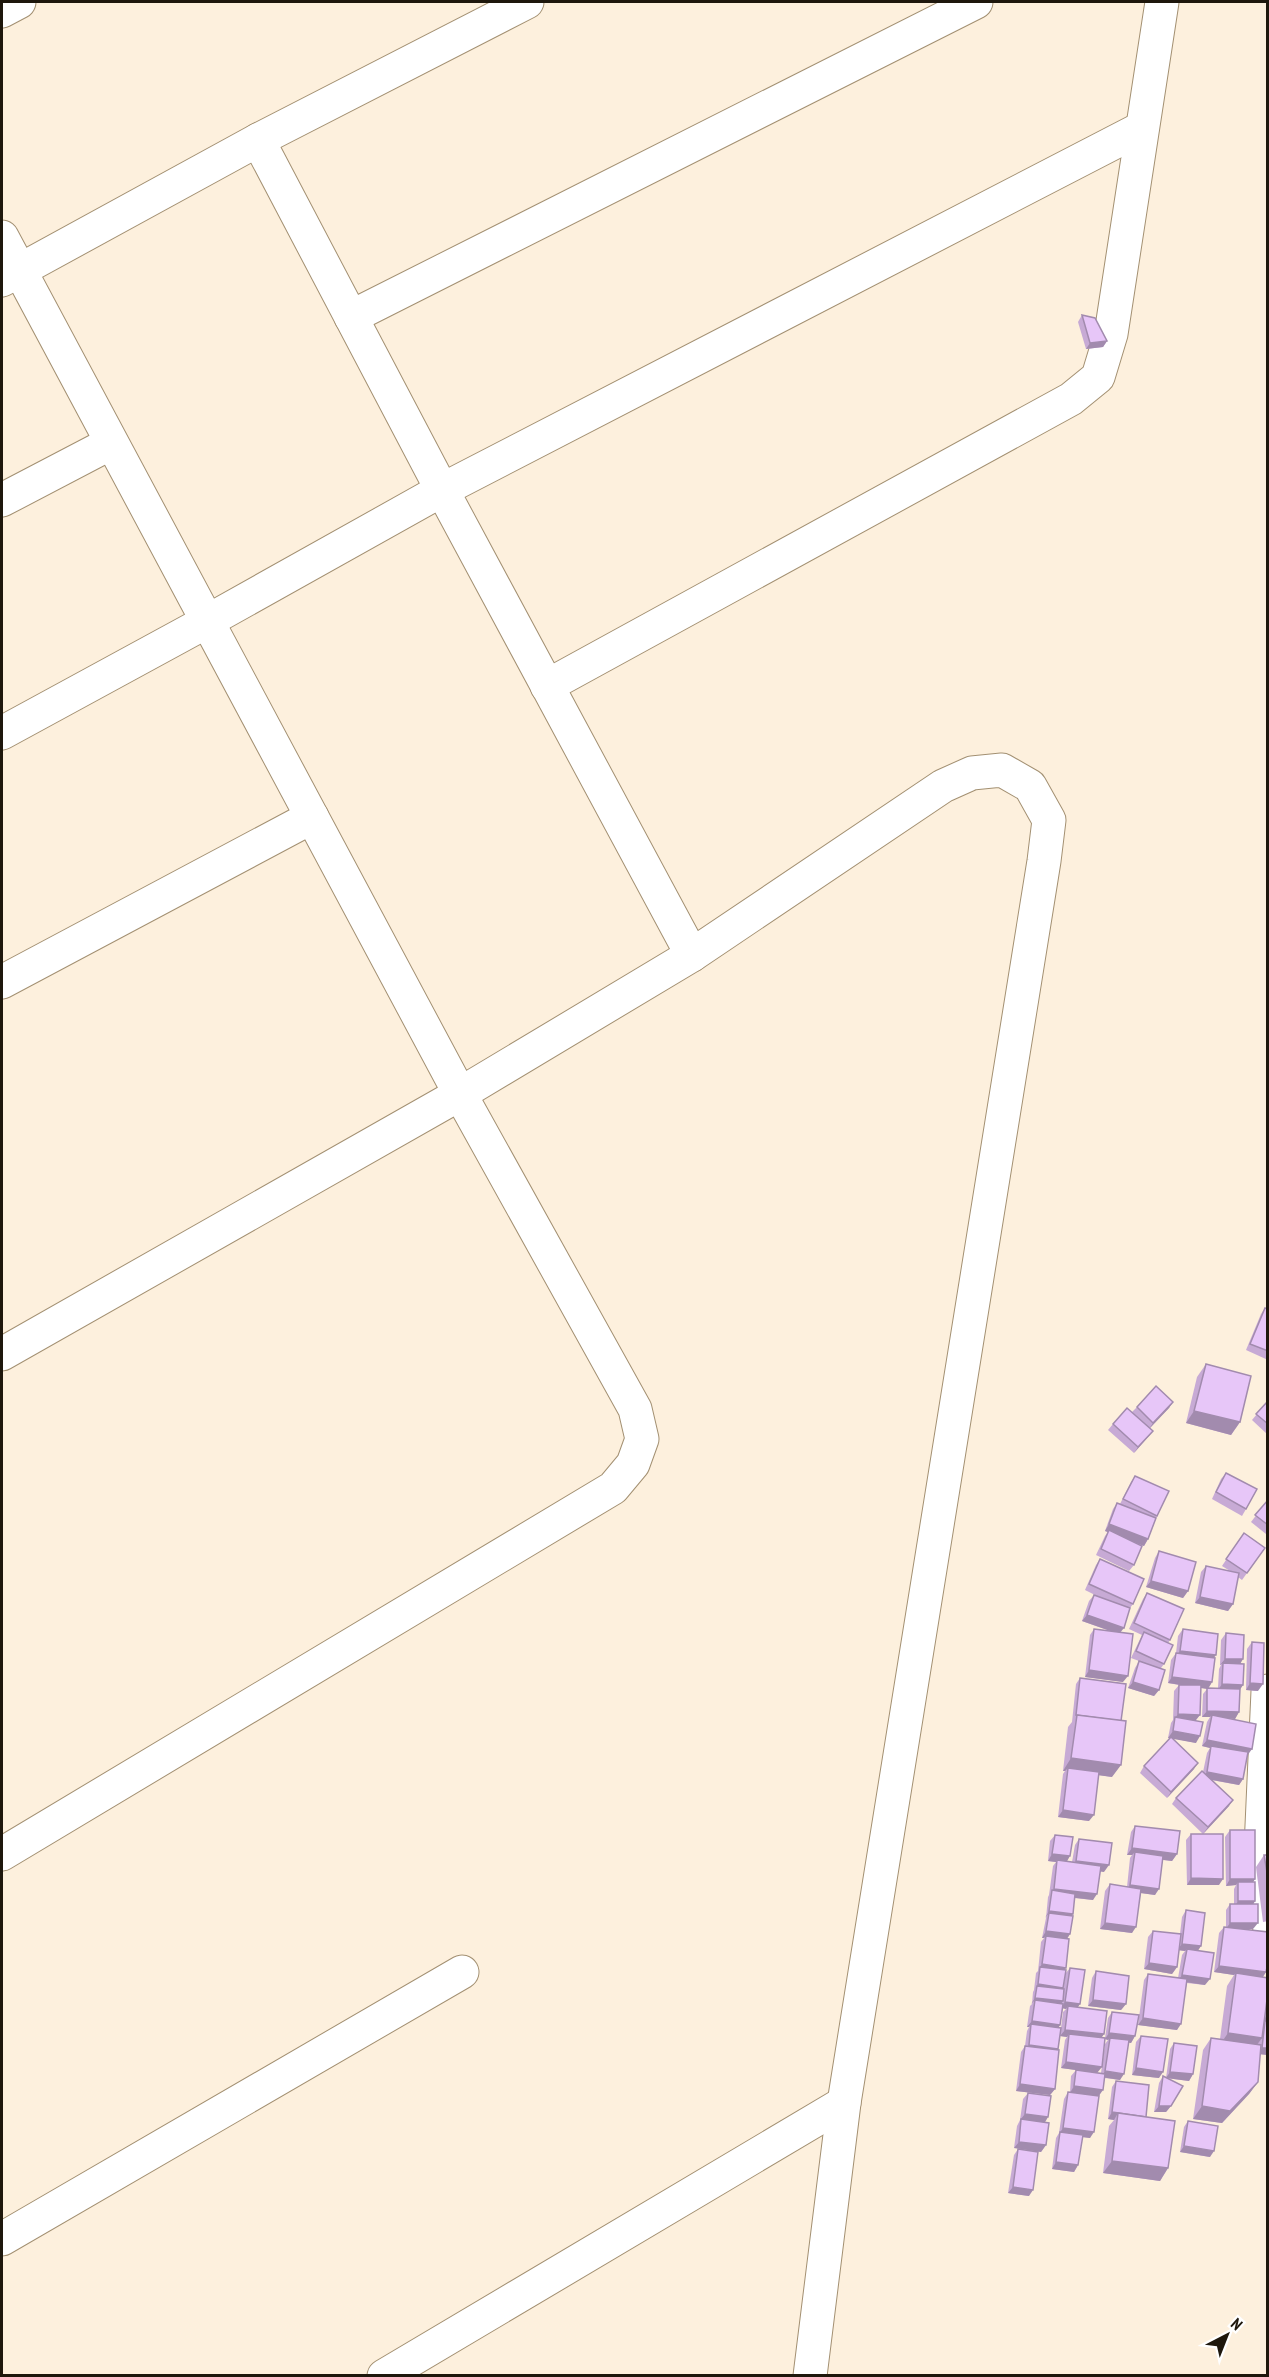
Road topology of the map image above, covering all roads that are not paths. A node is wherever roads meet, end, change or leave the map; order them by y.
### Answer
1 (19, 2) edge
2 (527, 2) edge
3 (976, 2) edge
4 (1162, 2) edge
5 (2, 11) edge
6 (1142, 128) junction
7 (258, 140) junction
8 (2, 237) edge
9 (11, 276) edge
10 (351, 317) junction
11 (111, 443) junction
12 (442, 490) junction
13 (2, 500) edge
14 (206, 622) junction
15 (547, 686) junction
16 (2, 733) edge
17 (312, 818) junction
18 (692, 955) junction
19 (2, 982) edge
20 (460, 1094) junction
21 (2, 1354) edge
22 (1268, 1691) edge
23 (2, 1854) edge
24 (1268, 1922) edge
25 (462, 1972) dead end
26 (843, 2103) junction
27 (2, 2239) edge
28 (384, 2376) edge
29 (810, 2376) edge

1 - 5 street
2 - 7 street
3 - 10 street
4 - 6 street
6 - 12 street
6 - 15 street
7 - 9 street
7 - 10 street
8 - 9 street
9 - 11 street
10 - 12 street
11 - 13 street
11 - 14 street
12 - 14 street
12 - 15 street
14 - 16 street
14 - 17 street
15 - 18 street
17 - 19 street
17 - 20 street
18 - 20 street
18 - 26 street
20 - 21 street
20 - 23 street
22 - 24 street
25 - 27 street
26 - 28 street
26 - 29 street

